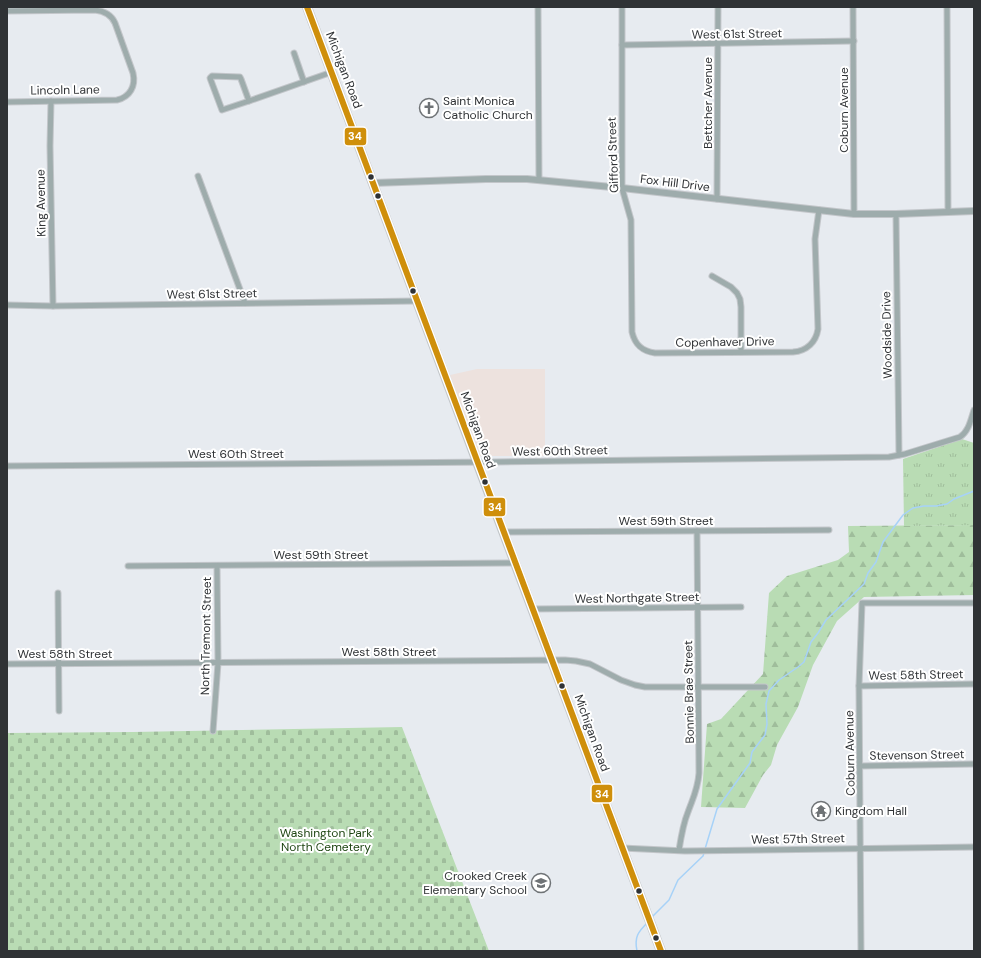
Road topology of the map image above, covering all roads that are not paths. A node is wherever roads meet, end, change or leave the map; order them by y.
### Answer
1 (307, 7) edge
2 (538, 7) edge
3 (622, 7) edge
4 (718, 7) edge
5 (853, 7) edge
6 (947, 7) edge
7 (20, 9) edge
8 (7, 11) edge
9 (854, 41) junction
10 (718, 44) junction
11 (622, 45) junction
12 (294, 53) dead end
13 (332, 72) junction
14 (304, 82) junction
15 (51, 101) junction
16 (249, 101) junction
17 (7, 102) edge
18 (198, 176) dead end
19 (540, 180) junction
20 (373, 183) junction
21 (622, 188) junction
22 (717, 199) junction
23 (819, 210) junction
24 (974, 211) edge
25 (948, 212) junction
26 (854, 214) junction
27 (896, 214) junction
28 (712, 276) dead end
29 (417, 301) junction
30 (245, 303) junction
31 (7, 305) edge
32 (53, 306) junction
33 (639, 347) joint
34 (742, 352) junction
35 (974, 410) edge
36 (899, 455) junction
37 (476, 462) junction
38 (7, 466) edge
39 (697, 530) junction
40 (830, 530) dead end
41 (503, 532) junction
42 (515, 563) junction
43 (128, 566) dead end
44 (217, 566) junction
45 (58, 593) dead end
46 (974, 604) edge
47 (741, 607) dead end
48 (698, 608) junction
49 (532, 609) junction
50 (552, 660) junction
51 (218, 663) junction
52 (7, 664) edge
53 (58, 664) junction
54 (974, 684) edge
55 (859, 686) junction
56 (698, 687) junction
57 (765, 687) dead end
58 (59, 711) dead end
59 (213, 731) dead end
60 (974, 764) edge
61 (860, 766) junction
62 (974, 847) edge
63 (622, 848) junction
64 (860, 848) junction
65 (682, 850) junction
66 (661, 951) edge
67 (861, 951) edge

1 - 13 main road, Michigan Road
2 - 19 street
3 - 11 street, Gifford Street
4 - 10 street, Bettcher Avenue
5 - 9 street, Coburn Avenue
6 - 25 street
7 - 8 street
7 - 15 street, Lincoln Lane
9 - 10 street, West 61st Street
9 - 26 street, Coburn Avenue
10 - 11 street, West 61st Street
10 - 22 street, Bettcher Avenue
11 - 21 street, Gifford Street
12 - 14 street
13 - 14 street
13 - 20 main road, Michigan Road
14 - 16 street
15 - 17 street, Lincoln Lane
15 - 32 street, King Avenue
16 - 16 street
18 - 30 street
19 - 20 street, Fox Hill Drive
19 - 21 street, Fox Hill Drive
20 - 29 main road, Michigan Road
21 - 22 street, Fox Hill Drive
21 - 33 street, Gifford Street
22 - 23 street, Fox Hill Drive
23 - 26 street, Fox Hill Drive
23 - 34 street, Copenhaver Drive
24 - 25 street, Fox Hill Drive
25 - 27 street, Fox Hill Drive
26 - 27 street, Fox Hill Drive
27 - 36 street, Woodside Drive
28 - 34 street
29 - 30 street, West 61st Street
29 - 37 main road, Michigan Road
30 - 32 street, West 61st Street
31 - 32 street, West 61st Street
33 - 34 street, Copenhaver Drive
35 - 36 street, West 60th Street
36 - 37 street, West 60th Street
37 - 38 street, West 60th Street
37 - 41 main road, Michigan Road
39 - 40 street, West 59th Street
39 - 41 street, West 59th Street
39 - 48 street, Bonnie Brae Street
41 - 42 main road, Michigan Road
42 - 44 street, West 59th Street
42 - 49 main road, Michigan Road
43 - 44 street, West 59th Street
44 - 51 street, North Tremont Street
45 - 53 street
46 - 55 street, Coburn Avenue
47 - 48 street, West Northgate Street
48 - 49 street, West Northgate Street
48 - 56 street, Bonnie Brae Street
49 - 50 main road, Michigan Road
50 - 51 street, West 58th Street
50 - 56 street, West 58th Street
50 - 63 main road, Michigan Road
51 - 53 street, West 58th Street
51 - 59 street, North Tremont Street
52 - 53 street, West 58th Street
53 - 58 street
54 - 55 street, West 58th Street
55 - 61 street, Coburn Avenue
56 - 57 street, West 58th Street
56 - 65 street, Bonnie Brae Street
60 - 61 street, Stevenson Street
61 - 64 street, Coburn Avenue
62 - 64 street, West 57th Street
63 - 65 street, West 57th Street
63 - 66 main road, Michigan Road
64 - 65 street, West 57th Street
64 - 67 street, Coburn Avenue

